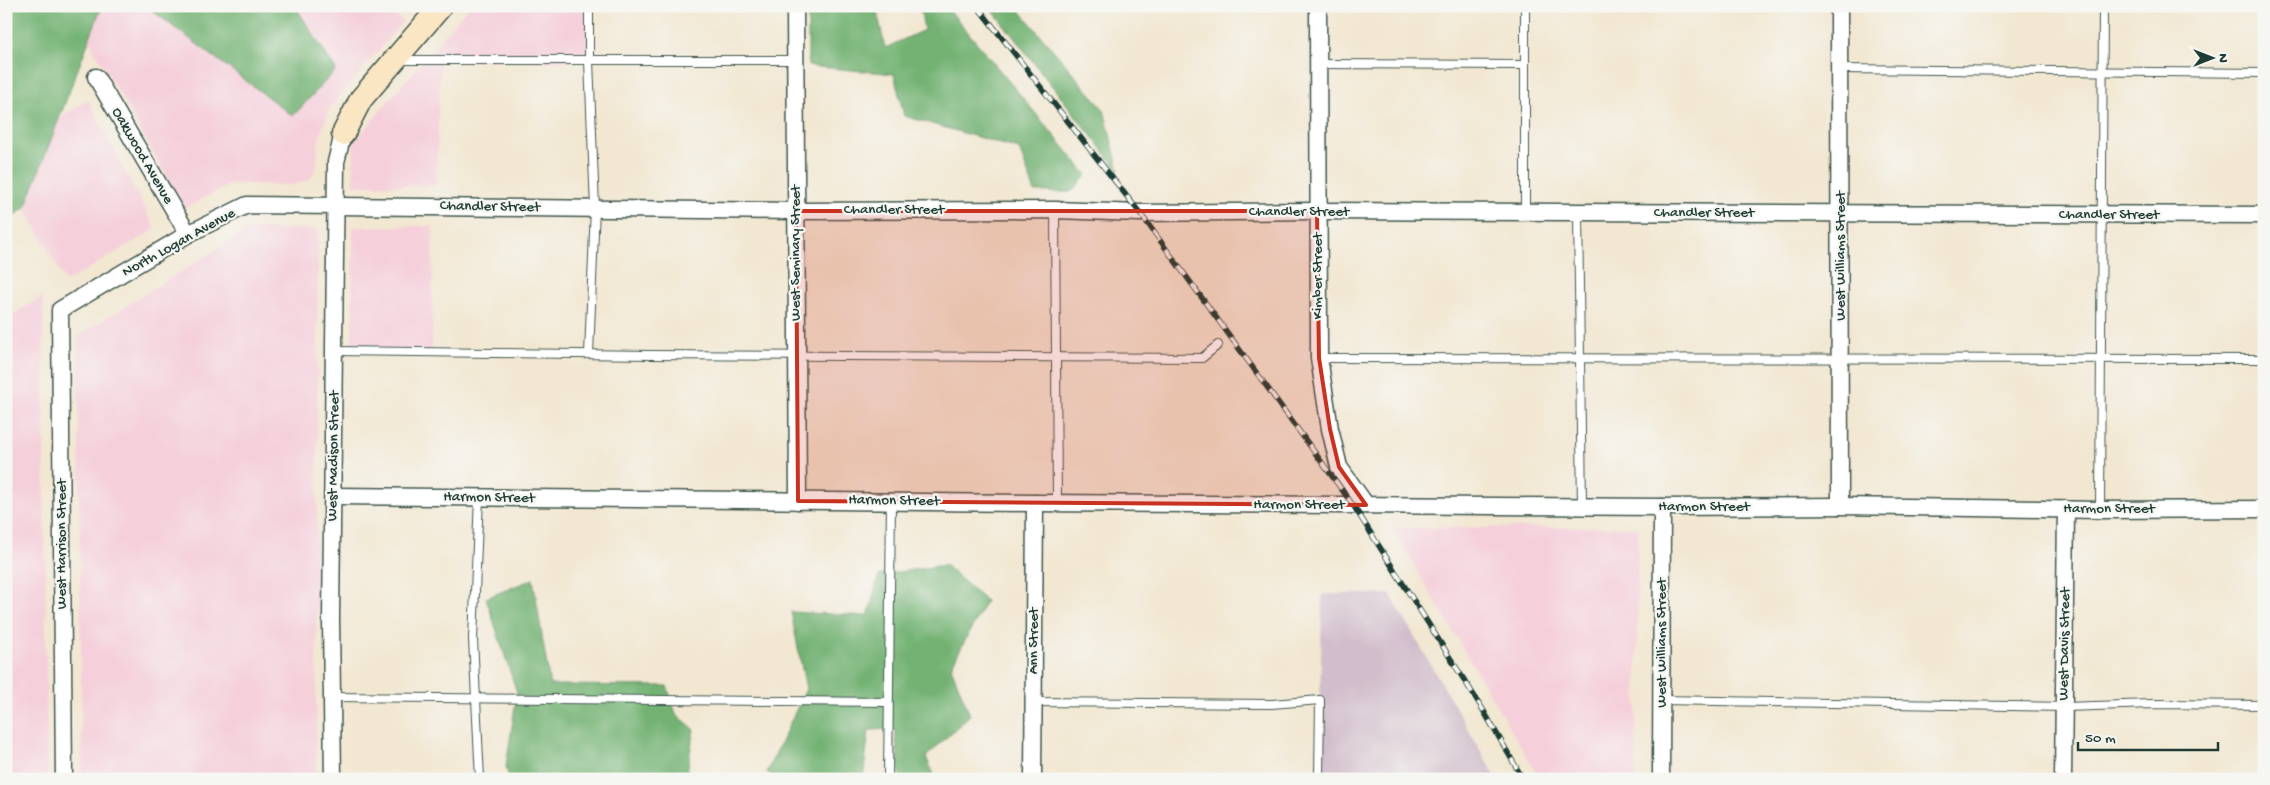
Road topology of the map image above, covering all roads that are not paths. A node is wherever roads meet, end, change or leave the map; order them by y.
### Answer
1 (441, 6) edge
2 (589, 6) edge
3 (795, 6) edge
4 (1318, 6) edge
5 (1525, 6) edge
6 (1840, 6) edge
7 (2103, 6) edge
8 (394, 60) junction
9 (795, 60) junction
10 (589, 61) junction
11 (1317, 64) junction
12 (1525, 65) junction
13 (1839, 69) junction
14 (2104, 70) junction
15 (2264, 73) edge
16 (96, 77) dead end
17 (343, 134) joint
18 (335, 206) junction
19 (595, 208) junction
20 (1055, 210) junction
21 (796, 211) junction
22 (1317, 211) junction
23 (1525, 213) junction
24 (1578, 213) junction
25 (1841, 214) junction
26 (2101, 215) junction
27 (2264, 215) edge
28 (188, 234) junction
29 (60, 310) joint
30 (1218, 345) dead end
31 (335, 351) junction
32 (590, 354) junction
33 (796, 356) junction
34 (1056, 358) junction
35 (1318, 358) junction
36 (1580, 358) junction
37 (2101, 358) junction
38 (1841, 359) junction
39 (2264, 359) edge
40 (334, 496) junction
41 (479, 498) junction
42 (798, 501) junction
43 (891, 501) junction
44 (1035, 503) junction
45 (1057, 503) junction
46 (1366, 505) junction
47 (1582, 506) junction
48 (1840, 506) junction
49 (1662, 508) junction
50 (2066, 509) junction
51 (2264, 509) edge
52 (2100, 510) junction
53 (333, 696) junction
54 (478, 699) junction
55 (1661, 700) junction
56 (888, 702) junction
57 (1034, 702) junction
58 (2264, 705) edge
59 (2065, 706) junction
60 (64, 779) edge
61 (333, 779) edge
62 (480, 779) edge
63 (888, 779) edge
64 (1033, 779) edge
65 (1319, 779) edge
66 (1661, 779) edge
67 (2063, 779) edge

1 - 8 street
2 - 10 lane
3 - 9 street, West Seminary Street
4 - 11 street, Kimber Street
5 - 12 lane
6 - 13 street, West Williams Street
7 - 14 lane
8 - 10 lane
8 - 17 street
9 - 10 lane
9 - 21 street, West Seminary Street
10 - 19 lane
11 - 12 lane
11 - 22 street, Kimber Street
12 - 23 lane
13 - 14 lane
13 - 25 street, West Williams Street
14 - 15 lane
14 - 26 lane
16 - 28 street, Oakwood Avenue
17 - 18 street, West Madison Street
18 - 19 street, Chandler Street
18 - 28 street, North Logan Avenue
18 - 31 street, West Madison Street
19 - 21 street, Chandler Street
19 - 32 lane
20 - 21 street, Chandler Street
20 - 22 street, Chandler Street
20 - 34 lane
21 - 33 street, West Seminary Street
22 - 23 street, Chandler Street
22 - 35 street, Kimber Street
23 - 24 street, Chandler Street
24 - 25 street, Chandler Street
24 - 36 lane
25 - 26 street, Chandler Street
25 - 38 street, West Williams Street
26 - 27 street, Chandler Street
26 - 37 lane
28 - 29 street, North Logan Avenue
29 - 60 street, West Harrison Street
30 - 34 lane
31 - 32 lane
31 - 40 street, West Madison Street
32 - 33 lane
33 - 34 lane
33 - 42 street, West Seminary Street
34 - 45 lane
35 - 36 lane
35 - 46 street, Kimber Street
36 - 38 lane
36 - 47 lane
37 - 38 lane
37 - 39 lane
37 - 52 lane
38 - 48 street, West Williams Street
40 - 41 street, Harmon Street
40 - 53 street, West Madison Street
41 - 42 street, Harmon Street
41 - 54 lane
42 - 43 street, Harmon Street
43 - 44 street, Harmon Street
43 - 56 lane
44 - 45 street, Harmon Street
44 - 57 street, Ann Street
45 - 46 street, Harmon Street
46 - 47 street, Harmon Street
47 - 49 street, Harmon Street
48 - 49 street, Harmon Street
48 - 50 street, Harmon Street
49 - 55 street, West Williams Street
50 - 52 street, Harmon Street
50 - 59 street, West Davis Street
51 - 52 street, Harmon Street
53 - 54 lane
53 - 61 street, West Madison Street
54 - 56 lane
54 - 62 lane
55 - 59 lane
55 - 66 street, West Williams Street
56 - 63 lane
57 - 64 street, Ann Street
57 - 65 lane
58 - 59 lane
59 - 67 street, West Davis Street

